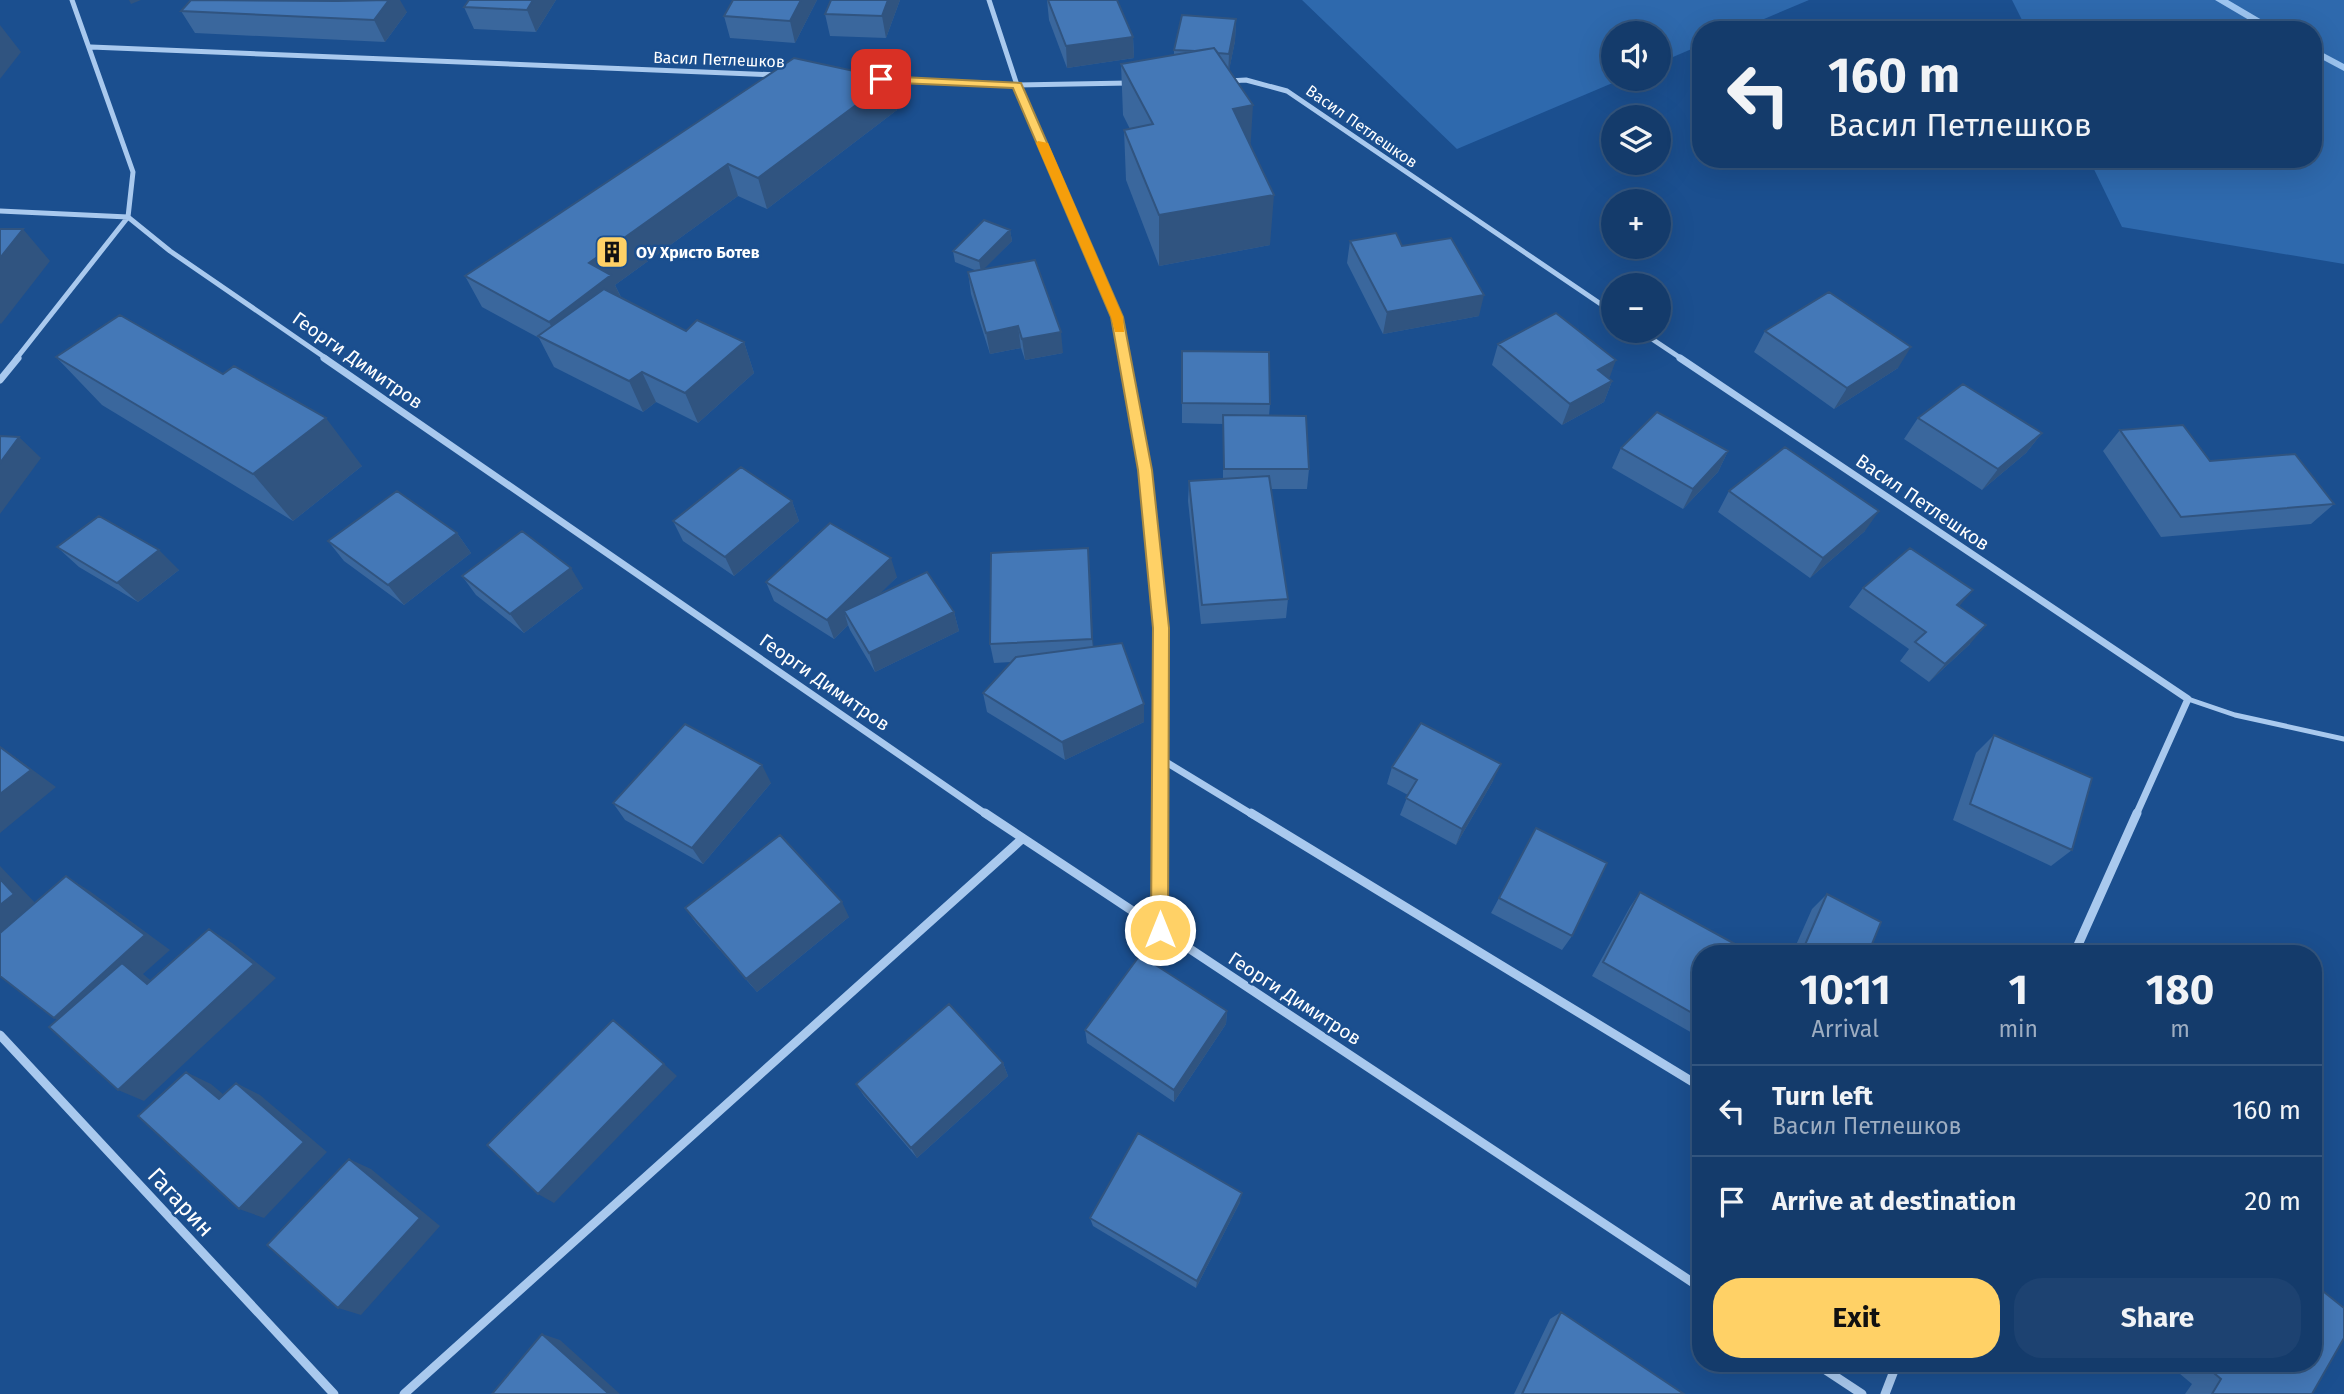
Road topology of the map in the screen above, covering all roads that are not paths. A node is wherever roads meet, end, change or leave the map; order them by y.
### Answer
1 (72, 0) edge
2 (989, 0) edge
3 (91, 47) junction
4 (782, 75) edge
5 (879, 79) edge
6 (1219, 81) edge
7 (1138, 83) edge
8 (1017, 85) junction
9 (0, 211) edge
10 (128, 217) junction
11 (1601, 304) edge
12 (1658, 343) edge
13 (0, 380) edge
14 (2188, 699) junction
15 (2344, 739) edge
16 (1161, 759) junction
17 (1022, 839) junction
18 (1160, 930) junction
19 (2078, 945) edge
20 (0, 1035) edge
21 (1692, 1082) edge
22 (1692, 1282) edge
23 (1829, 1372) edge
24 (1894, 1372) edge
25 (334, 1394) edge
26 (404, 1394) edge
27 (1862, 1394) edge
28 (1885, 1394) edge

1 - 3 street
2 - 8 street
3 - 4 street, Васил Петлешков
3 - 10 street
5 - 8 street
6 - 11 street, Васил Петлешков
7 - 8 street
8 - 16 street
9 - 10 street
10 - 13 street
10 - 17 street, Георги Димитров
12 - 14 street, Васил Петлешков
14 - 15 lane
14 - 19 street
16 - 18 street
16 - 21 street
17 - 18 street, Георги Димитров
17 - 26 street
18 - 22 street, Георги Димитров
20 - 25 street, Гагарин
23 - 27 street
24 - 28 street

